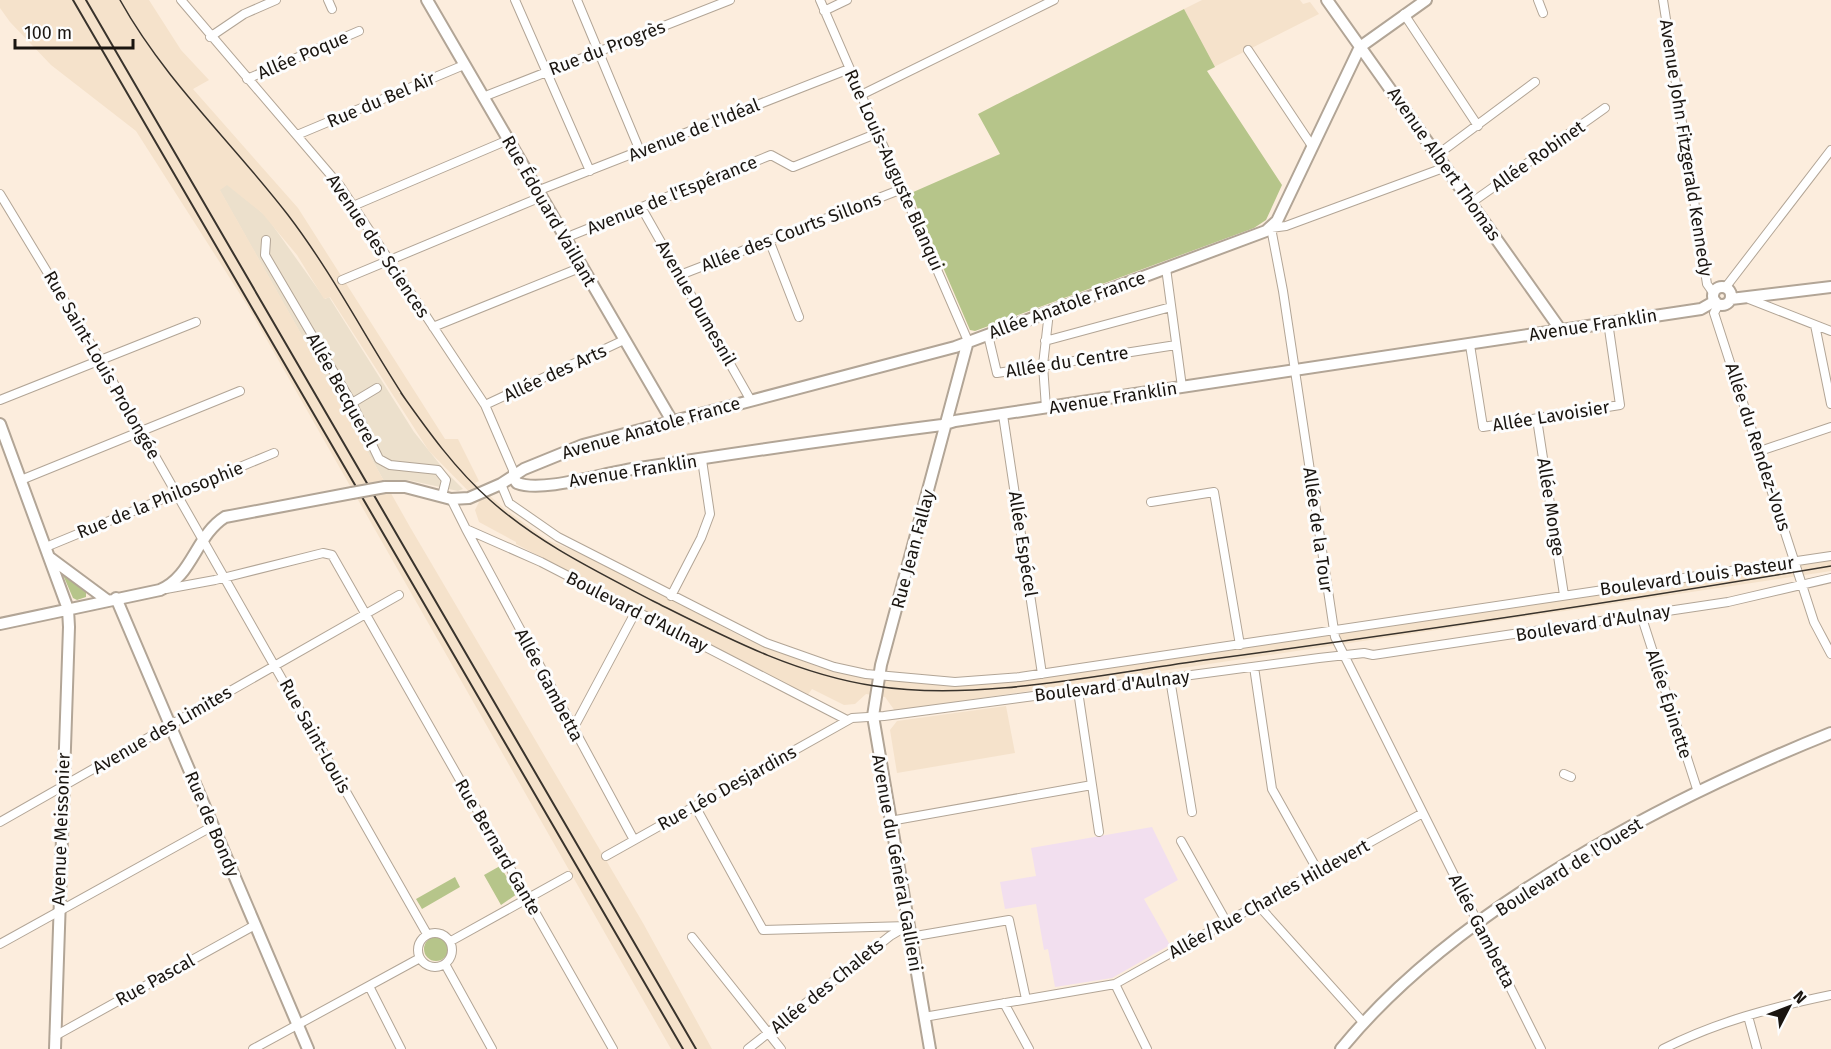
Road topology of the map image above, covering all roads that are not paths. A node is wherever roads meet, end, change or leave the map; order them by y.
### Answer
1 (180, 0) edge
2 (276, 0) edge
3 (327, 0) edge
4 (426, 0) edge
5 (514, 0) edge
6 (577, 0) edge
7 (730, 0) edge
8 (820, 0) edge
9 (847, 0) edge
10 (1054, 0) edge
11 (1327, 0) edge
12 (1426, 0) edge
13 (1538, 0) edge
14 (1663, 0) edge
15 (332, 9) dead end
16 (824, 12) junction
17 (1543, 13) dead end
18 (1404, 15) junction
19 (358, 31) dead end
20 (210, 37) junction
21 (1360, 47) junction
22 (1248, 50) dead end
23 (598, 52) junction
24 (464, 65) junction
25 (849, 69) junction
26 (546, 72) junction
27 (247, 79) junction
28 (1535, 82) dead end
29 (861, 95) junction
30 (483, 97) junction
31 (1605, 108) dead end
32 (1478, 126) junction
33 (878, 133) junction
34 (297, 135) junction
35 (508, 140) junction
36 (1312, 146) junction
37 (1831, 150) edge
38 (640, 152) junction
39 (1437, 155) junction
40 (1446, 167) junction
41 (590, 171) junction
42 (902, 189) junction
43 (0, 194) edge
44 (539, 194) junction
45 (1471, 203) junction
46 (353, 206) junction
47 (641, 207) junction
48 (1271, 228) junction
49 (565, 238) junction
50 (266, 240) dead end
51 (769, 240) junction
52 (389, 261) junction
53 (582, 267) junction
54 (1166, 268) junction
55 (680, 275) junction
56 (342, 280) dead end
57 (1831, 287) edge
58 (1729, 293) junction
59 (1784, 294) junction
60 (1749, 299) junction
61 (1716, 303) junction
62 (1171, 307) junction
63 (1049, 312) junction
64 (1782, 312) junction
65 (799, 317) dead end
66 (196, 322) dead end
67 (1608, 322) junction
68 (1815, 325) junction
69 (433, 327) junction
70 (1560, 329) junction
71 (1831, 331) edge
72 (988, 334) junction
73 (624, 340) junction
74 (968, 341) junction
75 (1045, 341) junction
76 (1176, 345) junction
77 (1470, 345) junction
78 (101, 361) junction
79 (1043, 365) junction
80 (1294, 370) junction
81 (376, 387) dead end
82 (1182, 387) junction
83 (240, 391) dead end
84 (750, 399) junction
85 (0, 400) edge
86 (352, 403) junction
87 (1831, 404) edge
88 (485, 405) junction
89 (1046, 408) junction
90 (1003, 415) junction
91 (1537, 419) junction
92 (672, 421) junction
93 (947, 423) junction
94 (0, 424) edge
95 (1831, 427) edge
96 (141, 431) junction
97 (1760, 451) junction
98 (274, 453) dead end
99 (702, 460) junction
100 (513, 477) junction
101 (21, 480) junction
102 (501, 484) junction
103 (177, 494) junction
104 (447, 498) junction
105 (1151, 502) dead end
106 (466, 529) junction
107 (202, 538) junction
108 (47, 551) junction
109 (330, 553) joint
110 (1831, 556) edge
111 (1796, 561) junction
112 (224, 576) junction
113 (1831, 578) edge
114 (1802, 583) junction
115 (160, 590) junction
116 (399, 595) dead end
117 (1564, 595) junction
118 (671, 596) junction
119 (111, 599) junction
120 (68, 609) junction
121 (636, 612) junction
122 (366, 614) junction
123 (1641, 615) junction
124 (0, 624) edge
125 (1333, 630) junction
126 (1239, 645) junction
127 (1831, 654) edge
128 (1342, 655) junction
129 (276, 666) junction
130 (1254, 667) junction
131 (1042, 674) junction
132 (879, 676) junction
133 (1170, 679) junction
134 (1078, 691) junction
135 (873, 716) junction
136 (847, 720) junction
137 (170, 725) junction
138 (573, 729) junction
139 (1831, 733) edge
140 (1092, 785) junction
141 (62, 787) junction
142 (1698, 792) junction
143 (695, 806) junction
144 (1192, 812) dead end
145 (1421, 814) junction
146 (890, 821) junction
147 (0, 822) edge
148 (213, 826) junction
149 (1098, 832) dead end
150 (634, 840) junction
151 (1181, 841) dead end
152 (606, 856) dead end
153 (1318, 871) junction
154 (568, 876) dead end
155 (527, 898) junction
156 (1258, 905) junction
157 (58, 912) junction
158 (1227, 923) junction
159 (1478, 924) junction
160 (255, 925) junction
161 (908, 926) junction
162 (427, 934) junction
163 (692, 937) dead end
164 (910, 937) junction
165 (451, 941) junction
166 (0, 944) edge
167 (420, 958) junction
168 (445, 964) junction
169 (1115, 984) junction
170 (369, 986) junction
171 (1831, 995) edge
172 (1026, 999) junction
173 (1004, 1003) junction
174 (1748, 1016) junction
175 (924, 1017) junction
176 (1363, 1022) junction
177 (298, 1025) junction
178 (768, 1033) junction
179 (55, 1036) junction
180 (1028, 1048) edge
181 (55, 1049) edge
182 (253, 1049) edge
183 (308, 1049) edge
184 (400, 1049) edge
185 (492, 1049) edge
186 (613, 1049) edge
187 (748, 1049) edge
188 (781, 1049) edge
189 (930, 1049) edge
190 (1018, 1049) edge
191 (1147, 1049) edge
192 (1341, 1049) edge
193 (1541, 1049) edge
194 (1663, 1049) edge
195 (1757, 1049) edge

1 - 20 street, Avenue des Sciences
2 - 20 street
3 - 15 street
4 - 24 street, Rue Édouard Vaillant
5 - 26 street
6 - 23 street
7 - 23 street, Rue du Progrès
8 - 16 street, Rue Louis-Auguste Blanqui
9 - 16 street
10 - 29 street
11 - 21 street, Avenue Albert Thomas
12 - 18 street
13 - 17 street
14 - 61 street, Avenue John Fitzgerald Kennedy
16 - 25 street, Rue Louis-Auguste Blanqui
18 - 21 street
18 - 32 street
19 - 27 street, Allée Poque
20 - 27 street, Avenue des Sciences
21 - 36 street
21 - 39 street, Avenue Albert Thomas
22 - 36 street
23 - 26 street, Rue du Progrès
23 - 38 street
24 - 30 street, Rue Édouard Vaillant
24 - 34 street, Rue du Bel Air
25 - 29 street, Rue Louis-Auguste Blanqui
25 - 38 street, Avenue de l'Idéal
26 - 30 street, Rue du Progrès
26 - 41 street
27 - 34 street, Avenue des Sciences
28 - 32 street
29 - 33 street, Rue Louis-Auguste Blanqui
30 - 35 street, Rue Édouard Vaillant
31 - 45 street, Allée Robinet
32 - 39 street
33 - 42 street, Rue Louis-Auguste Blanqui
33 - 47 street, Avenue de l'Espérance
34 - 46 street, Avenue des Sciences
35 - 44 street, Rue Édouard Vaillant
35 - 46 street
36 - 48 street
37 - 58 street
38 - 41 street, Avenue de l'Idéal
39 - 40 street, Avenue Albert Thomas
40 - 45 street, Avenue Albert Thomas
40 - 48 street
41 - 44 street, Avenue de l'Idéal
42 - 51 street, Allée des Courts Sillons
42 - 74 street, Rue Louis-Auguste Blanqui
43 - 78 street, Rue Saint-Louis Prolongée
44 - 49 street, Rue Édouard Vaillant
44 - 52 street, Avenue de l'Idéal
45 - 70 street, Avenue Albert Thomas
46 - 52 street, Avenue des Sciences
47 - 49 street, Avenue de l'Espérance
47 - 55 street, Avenue Dumesnil
48 - 54 street, Allée Anatole France
48 - 80 street, Allée de la Tour
49 - 53 street, Rue Édouard Vaillant
50 - 86 street, Allée Becquerel
51 - 55 street, Allée des Courts Sillons
51 - 65 street
52 - 56 street, Avenue de l'Idéal
52 - 69 street, Avenue des Sciences
53 - 69 street
53 - 73 street, Rue Édouard Vaillant
54 - 62 street
54 - 63 street, Allée Anatole France
55 - 84 street, Avenue Dumesnil
57 - 59 street
58 - 60 street
58 - 61 street
58 - 61 street
59 - 60 street
59 - 64 street
60 - 64 street
61 - 67 street, Avenue Franklin
61 - 97 street, Allée du Rendez-Vous
62 - 75 street
62 - 76 street
63 - 72 street, Allée Anatole France
63 - 75 street
64 - 68 street
66 - 78 street
67 - 70 street, Avenue Franklin
67 - 91 street, Allée Lavoisier
68 - 71 street
68 - 87 street
69 - 88 street, Avenue des Sciences
70 - 77 street, Avenue Franklin
72 - 74 street, Allée Anatole France
72 - 79 street, Allée du Centre
73 - 88 street, Allée des Arts
73 - 92 street, Rue Édouard Vaillant
74 - 84 street, Avenue Anatole France
74 - 93 street, Rue Jean Fallay
75 - 79 street
76 - 79 street, Allée du Centre
76 - 82 street
77 - 80 street, Avenue Franklin
77 - 91 street, Allée Lavoisier
78 - 85 street
78 - 96 street, Rue Saint-Louis Prolongée
79 - 89 street
80 - 82 street, Avenue Franklin
80 - 125 street, Allée de la Tour
81 - 86 street
82 - 89 street, Avenue Franklin
83 - 96 street
84 - 92 street, Avenue Anatole France
86 - 104 street, Allée Becquerel
88 - 100 street, Avenue des Sciences
89 - 90 street, Avenue Franklin
90 - 93 street, Avenue Franklin
90 - 131 street, Allée Espécel
91 - 117 street, Allée Monge
92 - 100 street, Avenue Anatole France
93 - 99 street, Avenue Franklin
93 - 132 street, Rue Jean Fallay
94 - 101 street, Avenue Meissonier
95 - 97 street
96 - 101 street
96 - 103 street, Rue Saint-Louis Prolongée
97 - 111 street, Allée du Rendez-Vous
98 - 103 street, Rue de la Philosophie
99 - 100 street, Avenue Franklin
99 - 118 street
100 - 102 street, Avenue Anatole France
101 - 108 street, Avenue Meissonier
102 - 104 street, Avenue Anatole France
102 - 118 street, Boulevard d'Aulnay
103 - 107 street, Rue Saint-Louis Prolongée
103 - 108 street, Rue de la Philosophie
104 - 106 street
104 - 107 street, Avenue Anatole France, bridge
105 - 126 street
106 - 121 street, Boulevard d'Aulnay
106 - 138 street, Allée Gambetta
107 - 112 street, Rue Saint-Louis
107 - 115 street, Avenue Anatole France
108 - 119 street
108 - 120 street, Avenue Meissonier
109 - 112 street, Avenue Anatole France
109 - 122 street, Rue Bernard Gante
110 - 111 street, Boulevard Louis Pasteur
111 - 114 street, Allée du Rendez-Vous
111 - 117 street, Boulevard Louis Pasteur
112 - 115 street, Avenue Anatole France
112 - 129 street, Rue Saint-Louis
113 - 114 street, Boulevard d'Aulnay
114 - 123 street, Boulevard d'Aulnay
114 - 127 street, Allée du Rendez-Vous
115 - 119 street, Avenue Anatole France
116 - 122 street
117 - 125 street, Boulevard d'Aulnay
118 - 132 street, Boulevard d'Aulnay
119 - 120 street, Avenue Anatole France
119 - 137 street, Rue de Bondy
120 - 124 street, Avenue Anatole France
120 - 141 street, Avenue Meissonier
121 - 136 street, Boulevard d'Aulnay
121 - 138 street
122 - 129 street, Avenue des Limites
122 - 155 street, Rue Bernard Gante
123 - 128 street, Boulevard d'Aulnay
123 - 142 street, Allée Épinette
125 - 126 street, Boulevard d'Aulnay
125 - 128 street, Allée de la Tour
126 - 131 street, Boulevard d'Aulnay
128 - 130 street, Boulevard d'Aulnay
128 - 145 street, Allée de la Tour
129 - 137 street, Avenue des Limites
129 - 162 street, Rue Saint-Louis
130 - 133 street, Boulevard d'Aulnay
130 - 153 street
131 - 132 street, Boulevard d'Aulnay
132 - 135 street, Avenue du Général Gallieni
133 - 134 street, Boulevard d'Aulnay
133 - 144 street
134 - 135 street, Boulevard d'Aulnay
134 - 140 street
135 - 136 street, Boulevard d'Aulnay
135 - 146 street, Avenue du Général Gallieni
136 - 143 street, Rue Léo Desjardins
137 - 141 street, Avenue des Limites
137 - 148 street, Rue de Bondy
138 - 150 street, Allée Gambetta
139 - 142 street, Boulevard de l'Ouest
140 - 146 street
140 - 149 street
141 - 147 street, Avenue des Limites
141 - 157 street, Avenue Meissonier
142 - 159 street, Boulevard de l'Ouest
143 - 150 street, Rue Léo Desjardins
143 - 161 street
145 - 153 street, Allée/Rue Charles Hildevert
145 - 159 street, Allée Gambetta
146 - 161 street, Avenue du Général Gallieni
148 - 157 street
148 - 160 street, Rue de Bondy
150 - 152 street, Rue Léo Desjardins
151 - 158 street
153 - 156 street, Allée/Rue Charles Hildevert
154 - 155 street
155 - 165 street
155 - 186 street, Rue Bernard Gante
156 - 158 street, Allée/Rue Charles Hildevert
156 - 176 street
157 - 166 street
157 - 179 street, Avenue Meissonier
158 - 169 street, Allée/Rue Charles Hildevert
159 - 176 street, Boulevard de l'Ouest
159 - 193 street, Allée Gambetta
160 - 177 street, Rue de Bondy
160 - 179 street, Rue Pascal
161 - 164 street, Avenue du Général Gallieni
161 - 178 street, Allée des Chalets
162 - 165 street
162 - 167 street
163 - 178 street
164 - 172 street
164 - 175 street, Avenue du Général Gallieni
165 - 168 street
167 - 168 street
167 - 170 street
168 - 185 street
169 - 172 street, Allée/Rue Charles Hildevert
169 - 191 street
170 - 177 street
170 - 184 street
171 - 174 street
172 - 173 street, Allée/Rue Charles Hildevert
173 - 175 street, Allée/Rue Charles Hildevert
173 - 180 street
174 - 194 street
174 - 195 street
175 - 189 street, Avenue du Général Gallieni
176 - 192 street, Boulevard de l'Ouest
177 - 182 street
177 - 183 street, Rue de Bondy
178 - 187 street, Allée des Chalets
178 - 188 street
179 - 181 street, Avenue Meissonier
180 - 190 street

